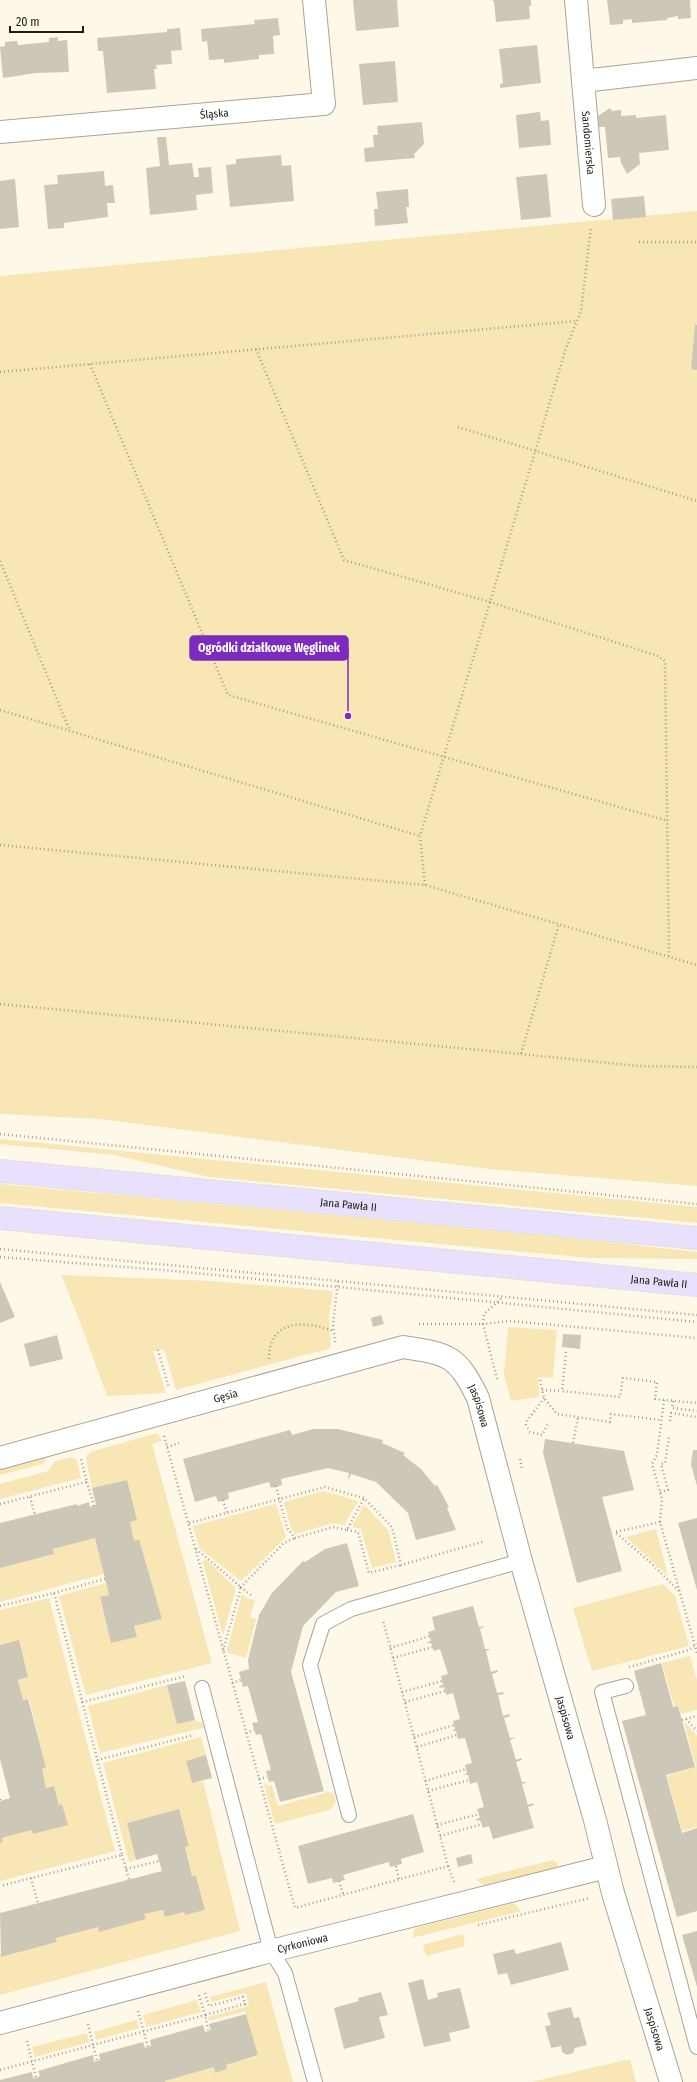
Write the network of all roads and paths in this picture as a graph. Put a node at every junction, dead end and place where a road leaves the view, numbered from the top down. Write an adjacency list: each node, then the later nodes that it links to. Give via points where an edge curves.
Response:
1 (314, 0): 5 (street, Śląska, via 324,104)
2 (576, 0): 4 (street, Sandomierska)
3 (697, 68): 4 (street)
4 (583, 80): 6 (street, Sandomierska)
5 (0, 132)
6 (594, 205): 9 (path, via 581,311)
7 (639, 242): 8 (path)
8 (697, 242)
9 (577, 321): 10 (path); 14 (path, via 566,348)
10 (256, 350): 11 (path); 17 (path, via 344,560)
11 (90, 364): 12 (path); 20 (path, via 228,695)
12 (0, 372)
13 (458, 427): 14 (path)
14 (535, 452): 15 (path); 17 (path)
15 (697, 501)
16 (0, 560): 19 (path)
17 (490, 602): 20 (path); 21 (path, via 658,656 665,661)
18 (0, 710): 19 (path)
19 (70, 731): 22 (path)
20 (444, 756): 21 (path); 22 (path)
21 (668, 822): 26 (path)
22 (420, 836): 24 (path)
23 (0, 845): 24 (path)
24 (425, 885): 25 (path)
25 (559, 924): 26 (path); 29 (path)
26 (669, 956): 27 (path)
27 (697, 964)
28 (0, 1004): 29 (path)
29 (521, 1054): 30 (path, via 638,1066)
30 (697, 1067)
31 (0, 1134): 33 (path)
32 (0, 1171): 35 (main road, Jana Pawła II)
33 (697, 1204)
34 (0, 1218): 39 (main road, Jana Pawła II)
35 (697, 1238)
36 (0, 1249): 38 (path)
37 (0, 1257): 40 (path)
38 (338, 1281): 40 (path); 41 (path)
39 (697, 1285)
40 (337, 1288): 42 (path); 47 (path)
41 (502, 1297): 42 (path); 43 (path)
42 (495, 1304): 44 (path); 46 (path, via 484,1314)
43 (697, 1315)
44 (697, 1322)
45 (414, 1324): 46 (path)
46 (483, 1324): 48 (path, via 510,1321); 55 (path)
47 (333, 1331): 49 (path); 53 (path, via 304,1323 282,1330 272,1341)
48 (697, 1338)
49 (335, 1344)
50 (158, 1350): 58 (path)
51 (566, 1352): 57 (path)
52 (452, 1360): 75 (street, Gęsia, via 432,1352 403,1347); 95 (street, Jaspisowa, via 466,1374 478,1398)
53 (269, 1363)
54 (540, 1380): 56 (path)
55 (498, 1384)
56 (542, 1390): 57 (path); 59 (path)
57 (562, 1391): 60 (path, via 620,1397 622,1378 657,1382 655,1399)
58 (171, 1395)
59 (544, 1398): 65 (path, via 557,1414); 68 (path, via 526,1425 530,1432 542,1435)
60 (664, 1400): 61 (path); 66 (path)
61 (673, 1401): 62 (path); 63 (path, via 672,1408)
62 (697, 1403)
63 (697, 1411)
64 (697, 1416): 67 (path, via 671,1413)
65 (578, 1417): 66 (path, via 610,1422 611,1414); 72 (path)
66 (661, 1420): 80 (path, via 657,1456 652,1464)
67 (670, 1421)
68 (548, 1424)
69 (163, 1434): 73 (path)
70 (669, 1436): 80 (path, via 665,1463 661,1464 668,1490)
71 (179, 1443): 73 (path)
72 (573, 1443)
73 (167, 1447): 90 (path)
74 (519, 1453): 77 (path, via 523,1467)
75 (0, 1458)
76 (81, 1460): 78 (path)
77 (521, 1473)
78 (87, 1482): 81 (path); 86 (path)
79 (276, 1486): 84 (path)
80 (660, 1492): 89 (path)
81 (30, 1497): 85 (path); 87 (path)
82 (364, 1498): 84 (path, via 325,1487); 91 (path); 96 (path, via 392,1527)
83 (223, 1500): 88 (path)
84 (279, 1500): 88 (path); 92 (path, via 287,1528)
85 (0, 1504)
86 (94, 1506)
87 (35, 1514)
88 (227, 1514): 90 (path)
89 (660, 1522): 99 (path); 99 (path, via 615,1532)
90 (189, 1523): 94 (path)
91 (347, 1530): 92 (path, via 333,1526); 96 (path, via 358,1532 369,1573)
92 (295, 1538): 98 (path, via 284,1543)
93 (485, 1541): 96 (path)
94 (195, 1548): 98 (path); 108 (path)
95 (521, 1561): 140 (lane, via 351,1609 323,1624 310,1665); 148 (street, Jaspisowa)
96 (401, 1565)
97 (105, 1579): 100 (path)
98 (241, 1587): 101 (path); 108 (path)
99 (680, 1592): 105 (path)
100 (54, 1593): 102 (path); 119 (path)
101 (252, 1595)
102 (0, 1606)
103 (381, 1616): 107 (path)
104 (430, 1636): 107 (path)
105 (696, 1645): 109 (path); 111 (path, via 689,1650)
106 (433, 1647): 110 (path)
107 (390, 1648): 110 (path)
108 (223, 1651): 114 (path)
109 (697, 1654)
110 (393, 1658): 118 (path)
111 (628, 1667)
112 (241, 1680): 114 (path)
113 (442, 1681): 118 (path)
114 (232, 1683): 128 (path)
115 (626, 1686): 180 (lane, via 602,1692)
116 (202, 1688): 119 (path, via 186,1675); 125 (lane)
117 (445, 1691): 120 (path)
118 (402, 1692): 120 (path)
119 (82, 1702): 132 (path)
120 (405, 1702): 130 (path)
121 (697, 1716): 122 (path)
122 (686, 1719): 123 (path); 127 (path)
123 (682, 1720)
124 (454, 1725): 130 (path)
125 (213, 1730): 132 (path); 160 (lane)
126 (254, 1730): 128 (path)
127 (697, 1731)
128 (246, 1732): 135 (path)
129 (457, 1735): 131 (path)
130 (414, 1737): 131 (path)
131 (417, 1747): 137 (path)
132 (97, 1760): 144 (path)
133 (466, 1769): 137 (path)
134 (267, 1777): 135 (path)
135 (259, 1779): 157 (path, via 295,1908)
136 (469, 1780): 138 (path)
137 (426, 1781): 138 (path)
138 (428, 1791): 142 (path)
139 (479, 1814): 142 (path)
140 (349, 1815)
141 (482, 1824): 143 (path)
142 (438, 1826): 143 (path)
143 (440, 1836): 147 (path)
144 (122, 1855): 149 (path); 151 (path)
145 (159, 1861): 149 (path)
146 (396, 1866): 153 (path)
147 (448, 1866): 150 (path); 153 (path)
148 (606, 1867): 156 (street, Jaspisowa); 160 (street, Cyrkoniowa)
149 (126, 1869): 152 (path)
150 (452, 1876)
151 (31, 1878): 155 (path); 158 (path)
152 (129, 1879)
153 (399, 1879): 157 (path)
154 (339, 1881): 157 (path)
155 (0, 1886)
156 (612, 1893): 159 (path); 186 (street, Jaspisowa)
157 (343, 1894)
158 (38, 1903)
159 (477, 1926)
160 (271, 1951): 170 (street, Cyrkoniowa); 185 (lane, via 285,1973)
161 (212, 1991): 162 (path)
162 (205, 1993): 163 (path); 168 (path, via 209,2006 243,1997 246,2004)
163 (199, 1995): 164 (path); 168 (path)
164 (191, 1997)
165 (146, 2009): 166 (path)
166 (138, 2011): 167 (path); 174 (path)
167 (131, 2013)
168 (205, 2015): 173 (path); 174 (path)
169 (95, 2022): 171 (path)
170 (0, 2023)
171 (88, 2024): 172 (path); 178 (path)
172 (80, 2026)
173 (208, 2030)
174 (144, 2031): 178 (path); 179 (path)
175 (34, 2038): 176 (path)
176 (27, 2040): 177 (path); 181 (path)
177 (20, 2042)
178 (93, 2044): 181 (path); 182 (path)
179 (148, 2047)
180 (697, 2048)
181 (32, 2061): 183 (path); 184 (path)
182 (97, 2061)
183 (0, 2070)
184 (36, 2078)
185 (315, 2082)
186 (671, 2082)

